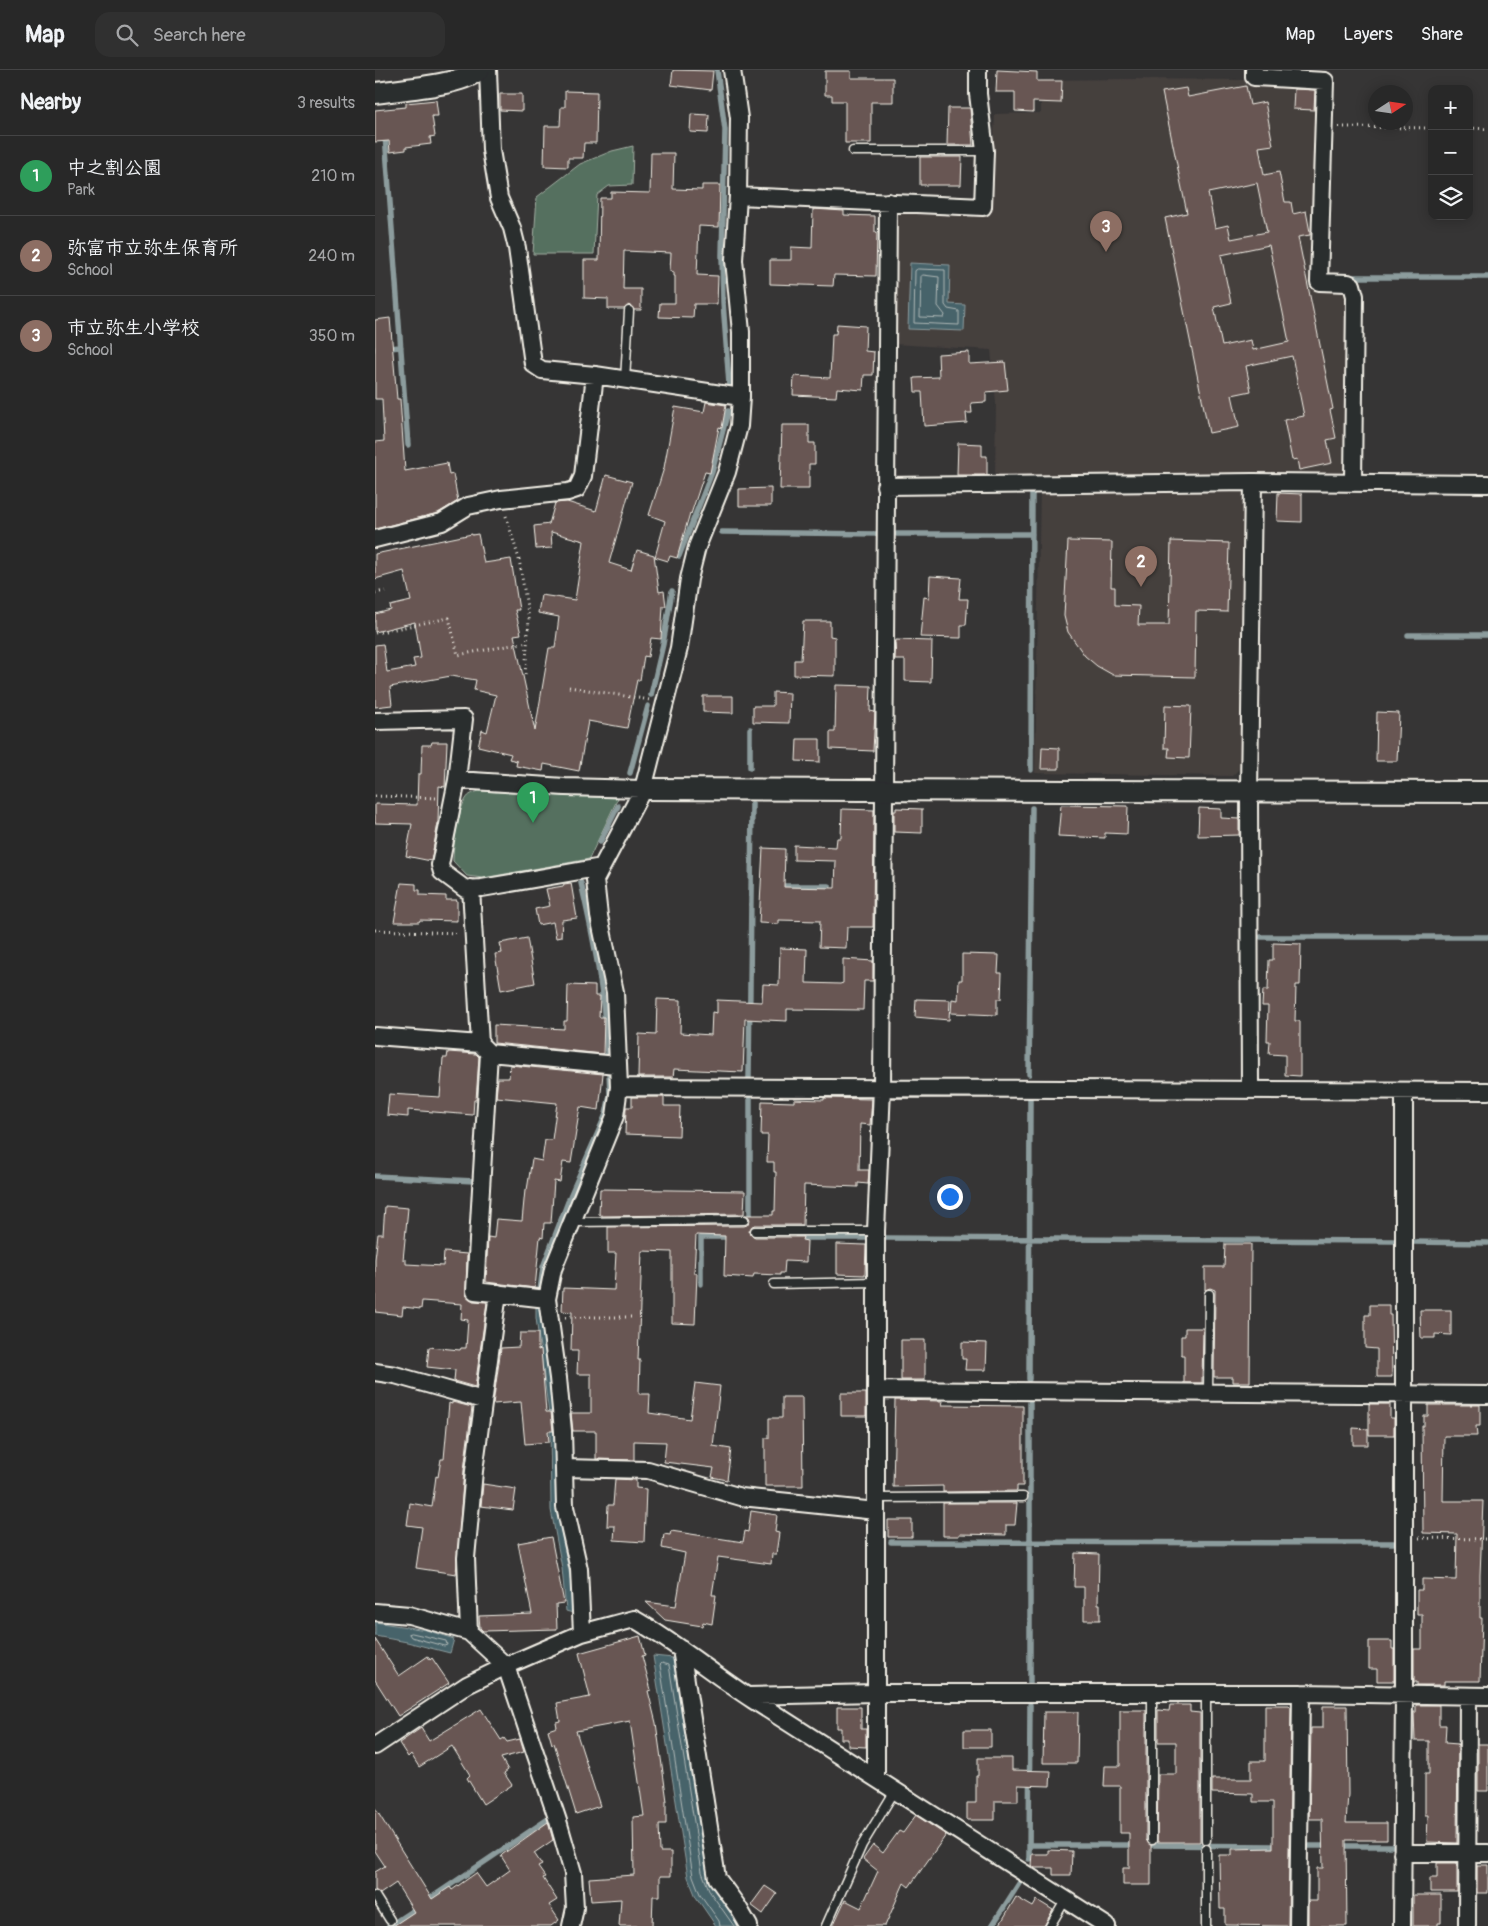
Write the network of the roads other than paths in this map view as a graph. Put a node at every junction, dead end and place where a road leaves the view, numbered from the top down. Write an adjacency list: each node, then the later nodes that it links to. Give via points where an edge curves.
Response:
1 (479, 70): 6 (street, via 453,81)
2 (488, 70): 12 (street, via 491,150 499,198 517,248 533,364 541,370)
3 (732, 70): 9 (street, via 739,118)
4 (978, 70): 7 (street)
5 (1254, 70): 16 (street, via 1254,77 1325,81 1319,282 1347,283 1352,285 1355,296)
6 (375, 93)
7 (985, 151): 8 (lane); 10 (street, via 983,207)
8 (853, 152)
9 (738, 196): 10 (street); 14 (street, via 735,260 741,332)
10 (888, 202): 18 (street)
11 (629, 311): 13 (lane)
12 (595, 375): 13 (street); 19 (street, via 583,476 577,489 468,506 443,522)
13 (625, 380): 14 (street)
14 (741, 397): 22 (street, via 734,450 697,547 687,587 679,648)
15 (1253, 482): 16 (street); 18 (street); 25 (street)
16 (1353, 482): 17 (street)
17 (1488, 484)
18 (885, 486): 23 (street)
19 (375, 539)
20 (375, 721): 21 (street, via 465,719)
21 (457, 780): 22 (street); 27 (street, via 440,864 442,872 465,889)
22 (643, 789): 23 (street); 26 (street)
23 (884, 789): 25 (street); 32 (street)
24 (1488, 792): 25 (street)
25 (1249, 793): 33 (street)
26 (601, 867): 27 (street); 30 (street, via 595,880 615,992)
27 (471, 888): 29 (street)
28 (375, 1036): 29 (street)
29 (485, 1048): 30 (street); 42 (street, via 475,1292)
30 (617, 1065): 31 (street)
31 (619, 1087): 32 (street); 37 (street, via 615,1116)
32 (881, 1088): 33 (street); 38 (street)
33 (1250, 1090): 34 (street)
34 (1404, 1091): 35 (street); 48 (street)
35 (1488, 1092)
36 (744, 1220): 37 (lane)
37 (572, 1222): 44 (street, via 553,1269)
38 (876, 1230): 39 (lane); 40 (street)
39 (755, 1231)
40 (876, 1282): 41 (lane); 46 (street)
41 (774, 1284)
42 (498, 1294): 44 (street); 50 (street)
43 (1209, 1294): 47 (lane)
44 (547, 1299): 51 (street, via 558,1378)
45 (375, 1372): 50 (street)
46 (877, 1390): 47 (street); 53 (street)
47 (1208, 1394): 48 (street)
48 (1404, 1394): 49 (street); 64 (street)
49 (1488, 1395)
50 (483, 1400): 55 (street, via 466,1558)
51 (564, 1468): 53 (street, via 648,1470 741,1497); 56 (street, via 565,1507 579,1569)
52 (1023, 1498): 53 (lane)
53 (876, 1505): 59 (street)
54 (375, 1612): 55 (street, via 409,1615)
55 (469, 1632): 58 (street)
56 (582, 1633): 57 (street, via 634,1619); 58 (street)
57 (681, 1650): 63 (street); 80 (street, via 717,1878)
58 (506, 1666): 67 (street, via 467,1685); 79 (street, via 573,1873 575,1908)
59 (875, 1693): 62 (street); 63 (street); 68 (street)
60 (1206, 1693): 61 (street); 62 (street); 71 (lane)
61 (1301, 1693): 64 (street); 85 (street)
62 (1152, 1694): 70 (lane)
63 (747, 1696): 68 (street)
64 (1404, 1696): 65 (street); 73 (street)
65 (1467, 1696): 66 (street); 74 (street)
66 (1488, 1696)
67 (375, 1746)
68 (876, 1778): 69 (street)
69 (895, 1789): 77 (street); 81 (lane, via 862,1845)
70 (1152, 1840)
71 (1206, 1840)
72 (1206, 1849): 84 (lane)
73 (1402, 1853): 74 (street); 86 (street)
74 (1467, 1853): 75 (street); 87 (street)
75 (1488, 1853)
76 (375, 1896): 78 (lane)
77 (1066, 1899): 82 (lane); 83 (street)
78 (390, 1920)
79 (571, 1926)
80 (749, 1926)
81 (826, 1926)
82 (1050, 1926)
83 (1107, 1926)
84 (1206, 1926)
85 (1298, 1926)
86 (1401, 1926)
87 (1467, 1926)

